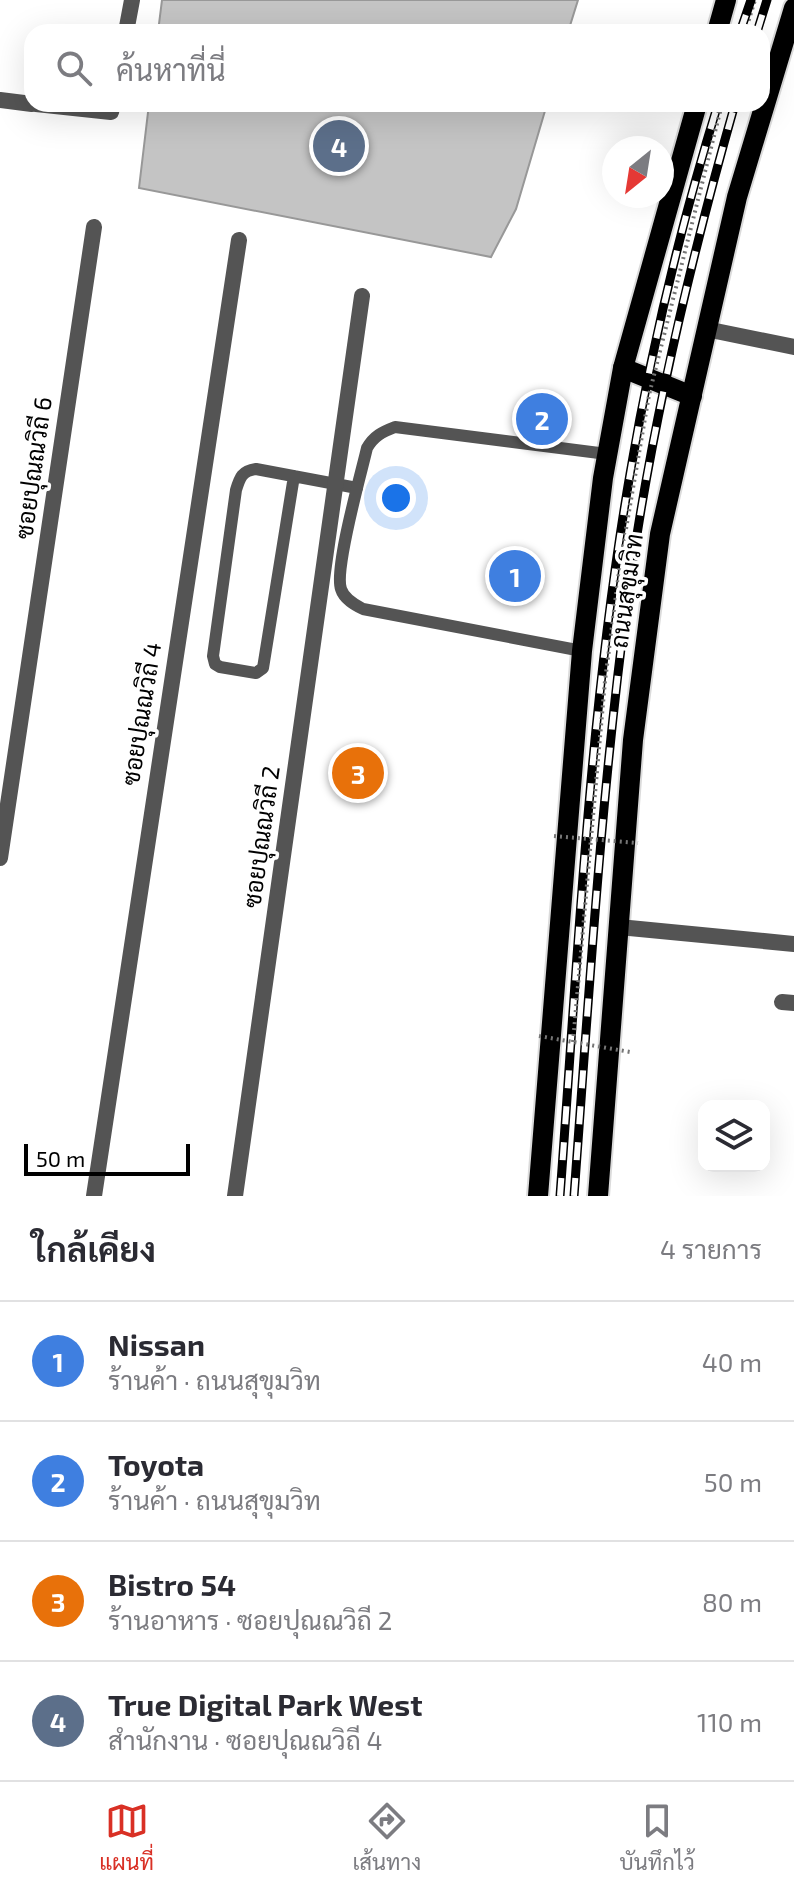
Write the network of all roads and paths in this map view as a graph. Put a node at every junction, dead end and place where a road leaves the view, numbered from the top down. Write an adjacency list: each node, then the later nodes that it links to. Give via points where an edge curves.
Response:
1 (132, 0): 5 (street)
2 (726, 0): 6 (main road)
3 (755, 0): 7 (path)
4 (794, 8): 8 (main road, ถนนสุขุมวิท)
5 (128, 24)
6 (719, 24)
7 (748, 24)
8 (770, 88)
9 (0, 100): 10 (street)
10 (24, 103)
11 (695, 112): 19 (main road, ถนนสุขุมวิท)
12 (720, 112): 27 (path, bridge, via 649,395 620,564)
13 (763, 112): 17 (main road, ถนนสุขุมวิท)
14 (94, 227): 29 (street, ซอยปุณณวิถี 6)
15 (239, 240): 35 (street, ซอยปุณณวิถี 4)
16 (362, 296): 23 (street, ซอยปุณณวิถี 2)
17 (706, 329): 18 (street); 20 (main road, ถนนสุขุมวิท)
18 (794, 347)
19 (623, 368): 20 (main road); 21 (main road, ถนนสุขุมวิท)
20 (692, 396): 30 (main road, ถนนสุขุมวิท, via 660,534 633,740)
21 (607, 454): 24 (lane, via 395,427 373,437); 25 (main road, ถนนสุขุมวิท)
22 (294, 476): 22 (lane, via 263,668 256,673 220,667 213,656 241,475 256,469); 23 (lane)
23 (336, 484): 24 (lane); 36 (street, ซอยปุณณวิถี 2)
24 (357, 488): 25 (lane, via 340,568 341,590 351,602 363,609)
25 (582, 651): 37 (main road, ถนนสุขุมวิท)
26 (554, 836): 27 (path, bridge)
27 (591, 838): 28 (path, bridge); 33 (path, bridge)
28 (638, 843)
29 (0, 858)
30 (619, 927): 31 (street); 38 (main road, ถนนสุขุมวิท)
31 (794, 944)
32 (539, 1036): 33 (path, bridge)
33 (573, 1042): 34 (path, bridge)
34 (630, 1052)
35 (94, 1196)
36 (235, 1196)
37 (538, 1196)
38 (598, 1196)

